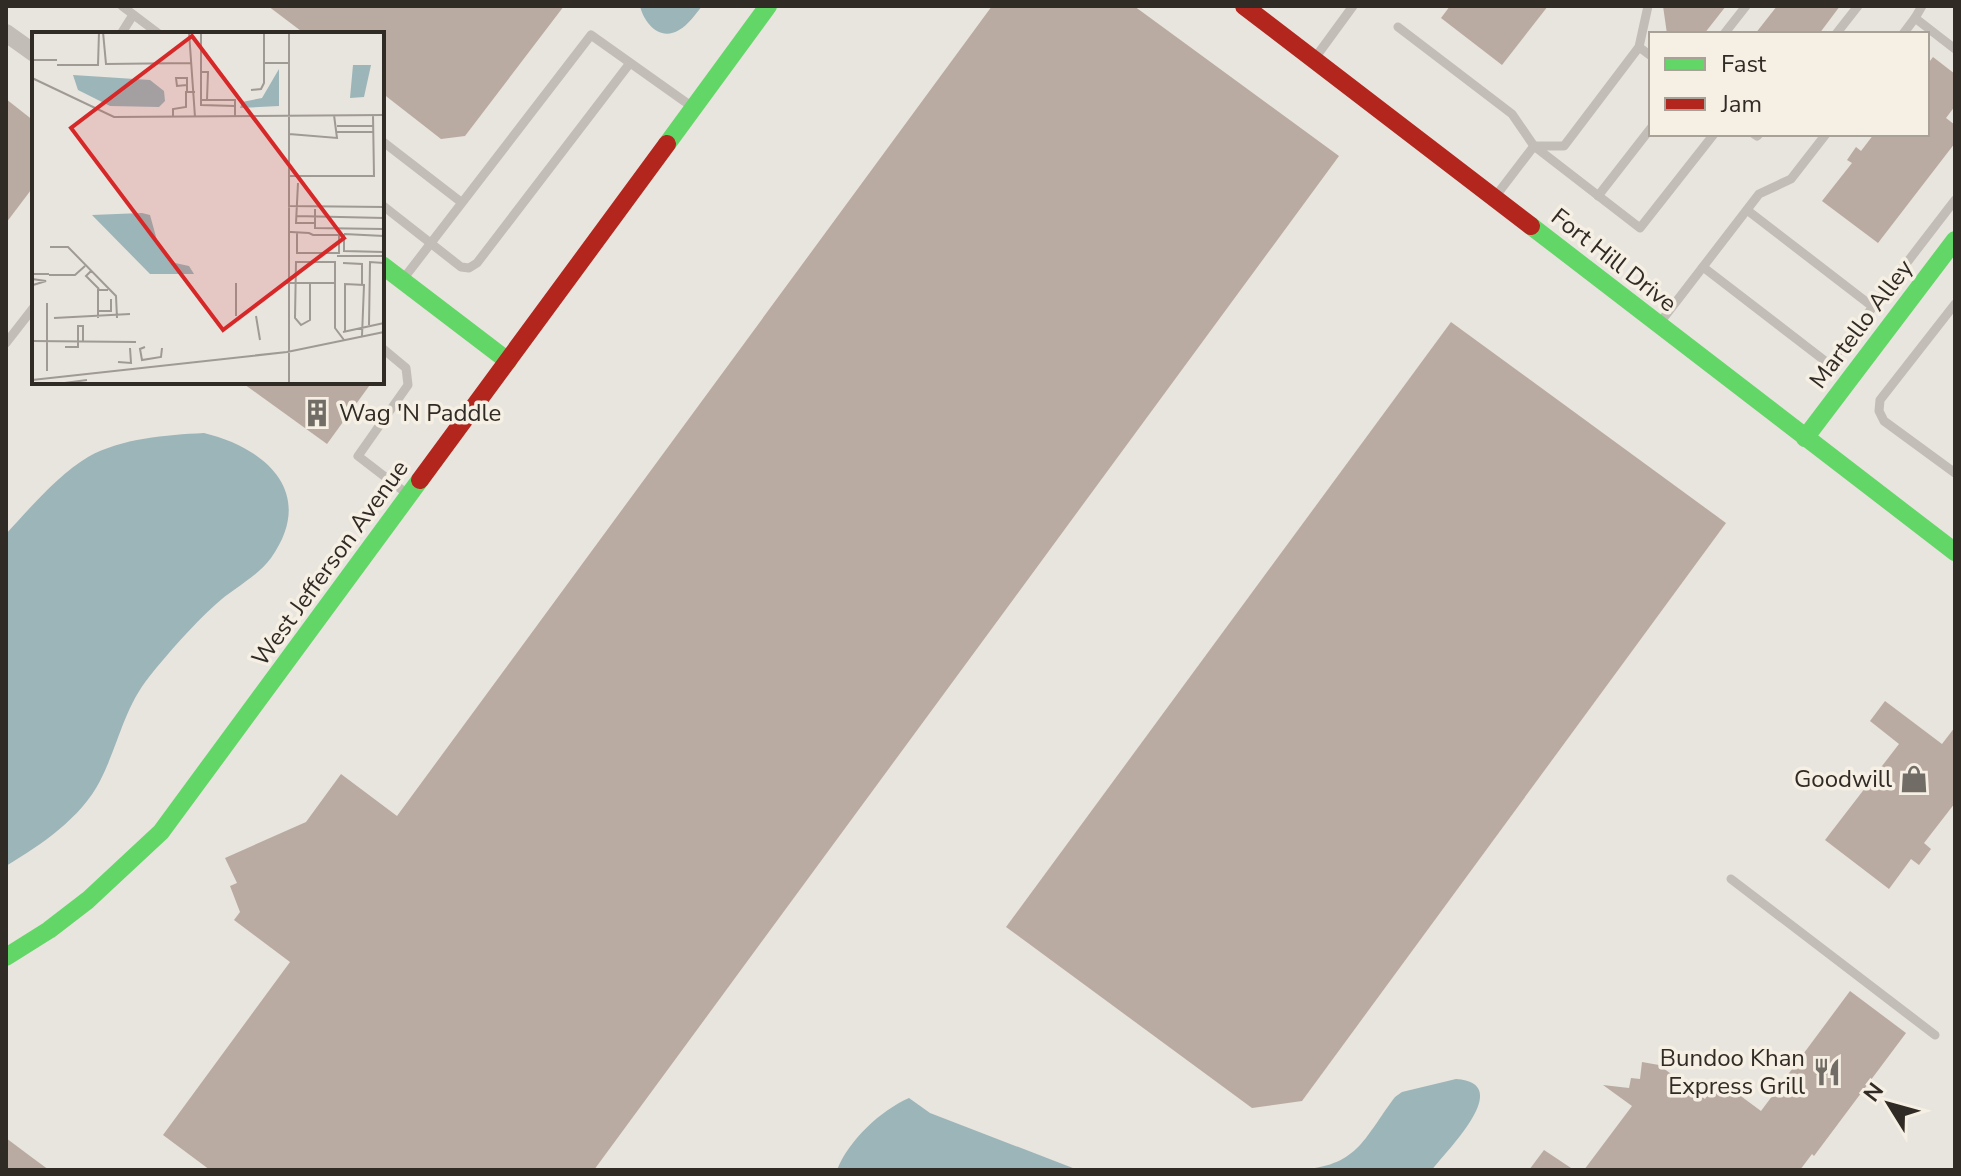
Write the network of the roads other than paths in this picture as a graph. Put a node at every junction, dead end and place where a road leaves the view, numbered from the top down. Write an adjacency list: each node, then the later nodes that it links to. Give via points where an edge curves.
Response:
1 (122, 6): 9 (lane)
2 (768, 6): 24 (street, West Jefferson Avenue)
3 (1244, 6): 22 (street, Fort Hill Drive)
4 (1353, 6): 22 (lane)
5 (1648, 6): 18 (lane)
6 (1746, 6): 14 (lane)
7 (1858, 6): 15 (lane)
8 (1922, 6): 10 (lane)
9 (133, 15): 12 (lane); 13 (lane)
10 (1915, 18): 16 (lane); 19 (lane)
11 (1398, 27): 29 (lane, via 1512,114)
12 (122, 32)
13 (156, 32)
14 (1726, 32)
15 (1838, 32)
16 (1904, 32)
17 (6, 33): 20 (street)
18 (1639, 47): 21 (lane); 29 (lane, via 1564,146)
19 (1955, 49)
20 (32, 52)
21 (1649, 54)
22 (1313, 59): 31 (street, Fort Hill Drive)
23 (630, 63): 24 (lane); 33 (lane, via 591,35); 37 (lane, via 477,263 461,267)
24 (694, 108): 47 (street, West Jefferson Avenue)
25 (1649, 131): 30 (lane)
26 (1712, 136): 30 (lane, via 1640,228)
27 (1824, 136): 35 (lane, via 1791,179 1759,194)
28 (384, 143): 33 (lane)
29 (1534, 146): 30 (lane); 31 (lane)
30 (1598, 196)
31 (1494, 198): 44 (street, Fort Hill Drive)
32 (1955, 200): 42 (lane)
33 (461, 202): 37 (lane)
34 (384, 207): 37 (lane)
35 (1747, 210): 39 (lane); 42 (lane)
36 (1955, 240): 48 (street, Martello Alley)
37 (430, 243): 40 (lane)
38 (384, 266): 40 (street)
39 (1703, 267): 42 (lane, via 1829,364); 44 (lane)
40 (402, 280): 47 (street)
41 (1955, 304): 49 (lane, via 1880,400 1879,411 1884,421)
42 (1873, 307)
43 (32, 310): 45 (lane)
44 (1659, 325): 48 (street, Fort Hill Drive)
45 (6, 343)
46 (384, 350): 50 (lane, via 406,368 408,385 358,456)
47 (508, 361): 50 (street, West Jefferson Avenue)
48 (1805, 438): 51 (street, Fort Hill Drive)
49 (1955, 473)
50 (409, 495): 53 (street, West Jefferson Avenue, via 161,832 83,906)
51 (1955, 552)
52 (1731, 879): 54 (lane)
53 (6, 957)
54 (1935, 1035)

